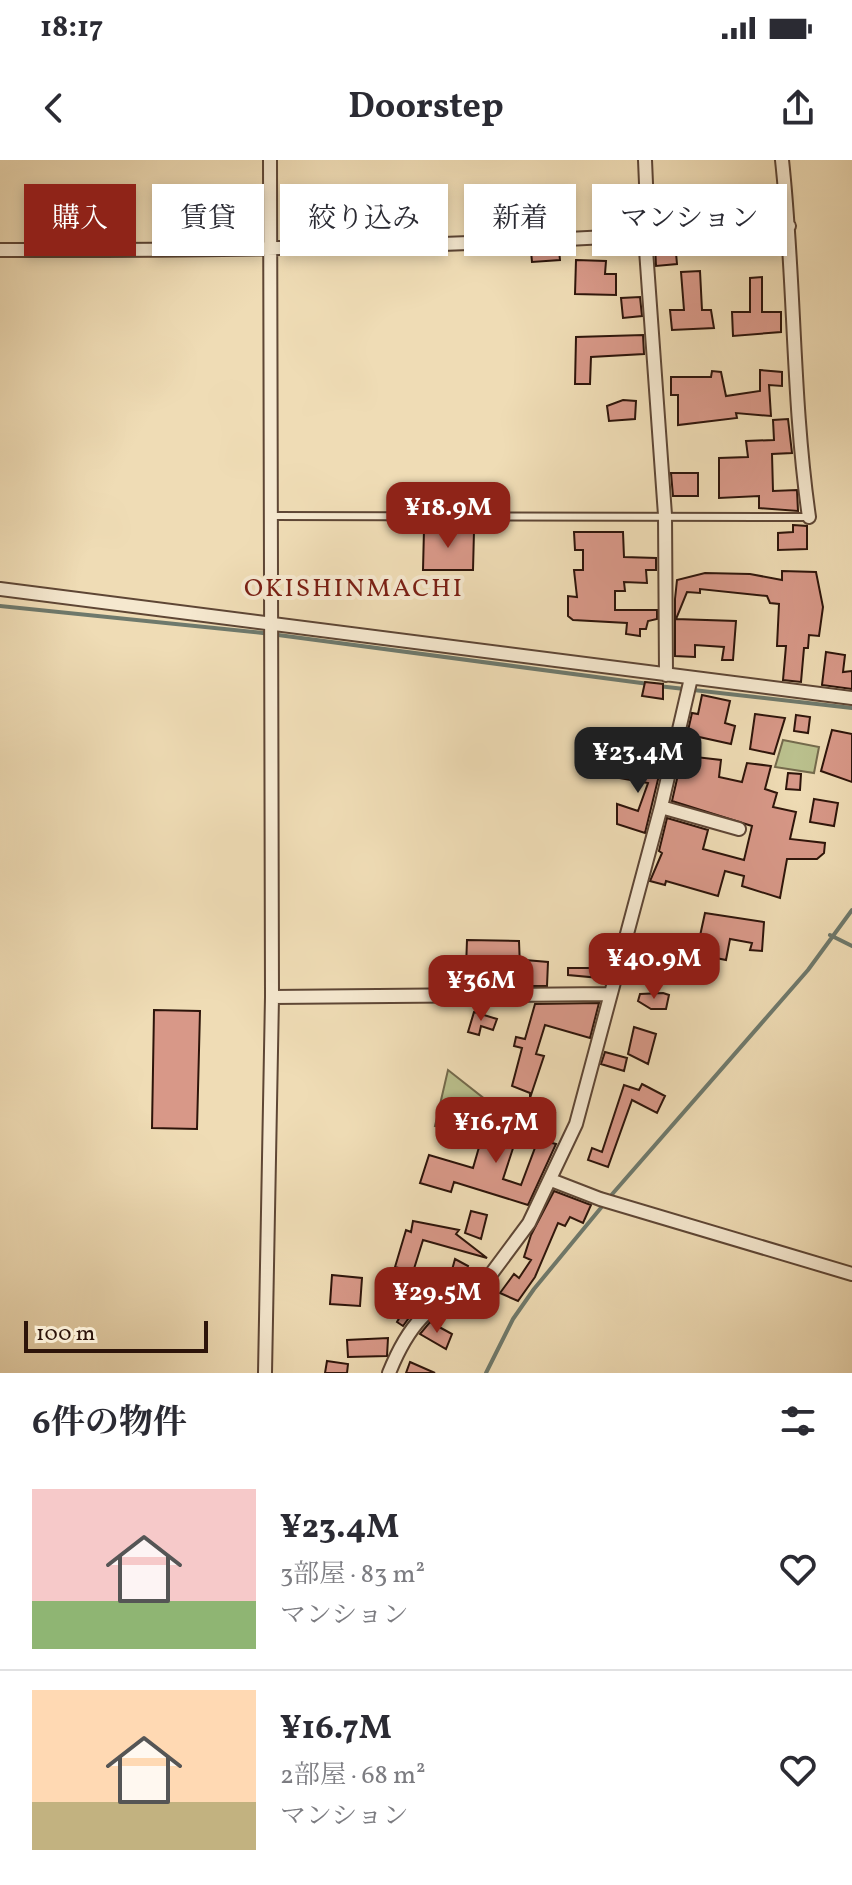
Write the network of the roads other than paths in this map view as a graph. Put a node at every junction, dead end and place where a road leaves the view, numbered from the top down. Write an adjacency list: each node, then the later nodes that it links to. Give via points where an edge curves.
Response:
1 (270, 160): 8 (street)
2 (645, 160): 4 (street)
3 (782, 160): 5 (street)
4 (645, 184)
5 (789, 226): 12 (street, via 799,448)
6 (592, 238): 8 (street)
7 (0, 250): 8 (street)
8 (271, 251): 11 (street)
9 (646, 256): 10 (street)
10 (665, 515): 11 (lane); 12 (lane); 15 (street)
11 (271, 516): 14 (street)
12 (809, 517)
13 (0, 589): 14 (street)
14 (271, 625): 15 (street); 21 (street)
15 (666, 675): 16 (street)
16 (691, 678): 17 (street); 18 (street)
17 (852, 698)
18 (661, 807): 19 (street); 20 (street)
19 (739, 829)
20 (608, 994): 21 (street); 22 (street, via 576,1124)
21 (272, 997): 24 (street)
22 (551, 1180): 23 (street); 25 (street, via 529,1223 477,1293 459,1293 433,1305 408,1334)
23 (852, 1274)
24 (265, 1373)
25 (389, 1373)

